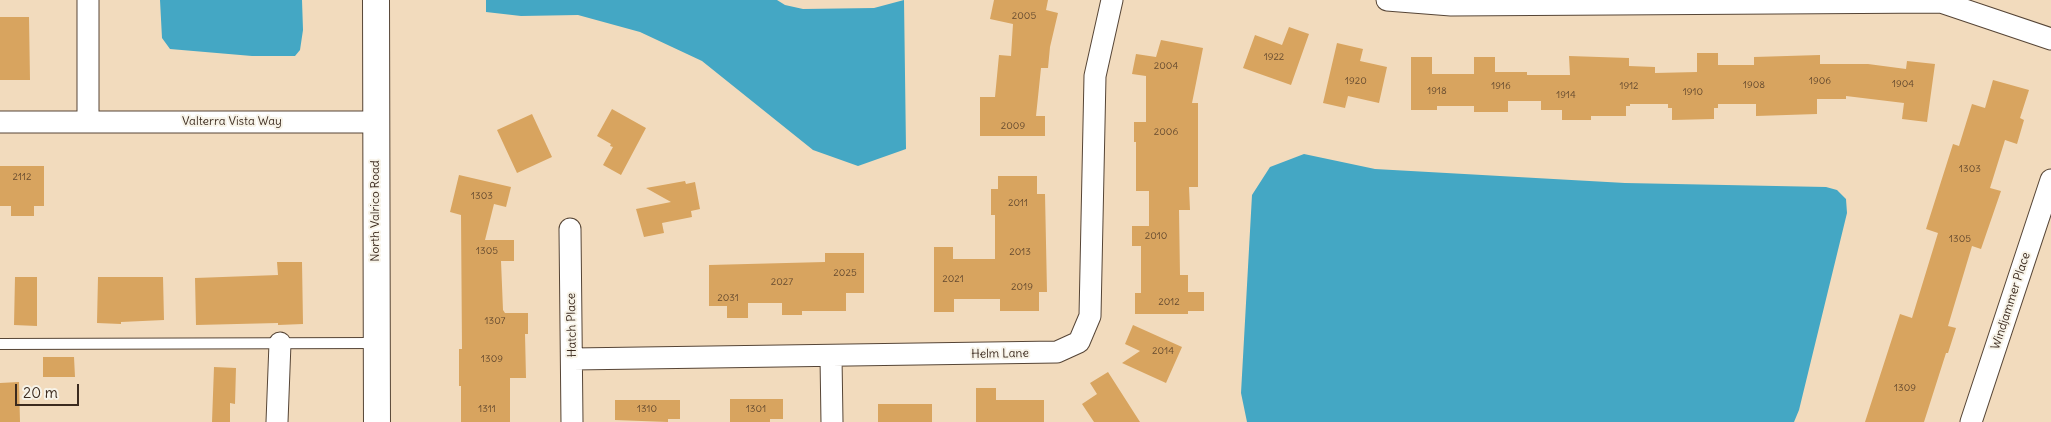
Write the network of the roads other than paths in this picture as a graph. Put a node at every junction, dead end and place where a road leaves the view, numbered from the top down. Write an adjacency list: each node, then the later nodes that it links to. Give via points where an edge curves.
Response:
1 (88, 0): 7 (street)
2 (376, 0): 8 (street, North Valrico Road)
3 (1112, 0): 14 (street, Helm Lane, via 1095,76 1090,316 1079,342 1057,352)
4 (1387, 0): 5 (street, via 1451,5 1941,2)
5 (2051, 39)
6 (0, 122): 7 (street, Valterra Vista Way)
7 (88, 122): 8 (street, Valterra Vista Way)
8 (376, 122): 12 (street, North Valrico Road)
9 (2051, 180): 20 (street, Windjammer Place)
10 (570, 229): 15 (street, Hatch Place)
11 (280, 343): 12 (lane); 13 (lane); 16 (street)
12 (376, 343): 17 (street, North Valrico Road)
13 (0, 344)
14 (831, 357): 15 (street, Helm Lane); 19 (street)
15 (573, 359): 18 (street, Hatch Place)
16 (277, 422)
17 (377, 422)
18 (572, 422)
19 (832, 422)
20 (1971, 422)

